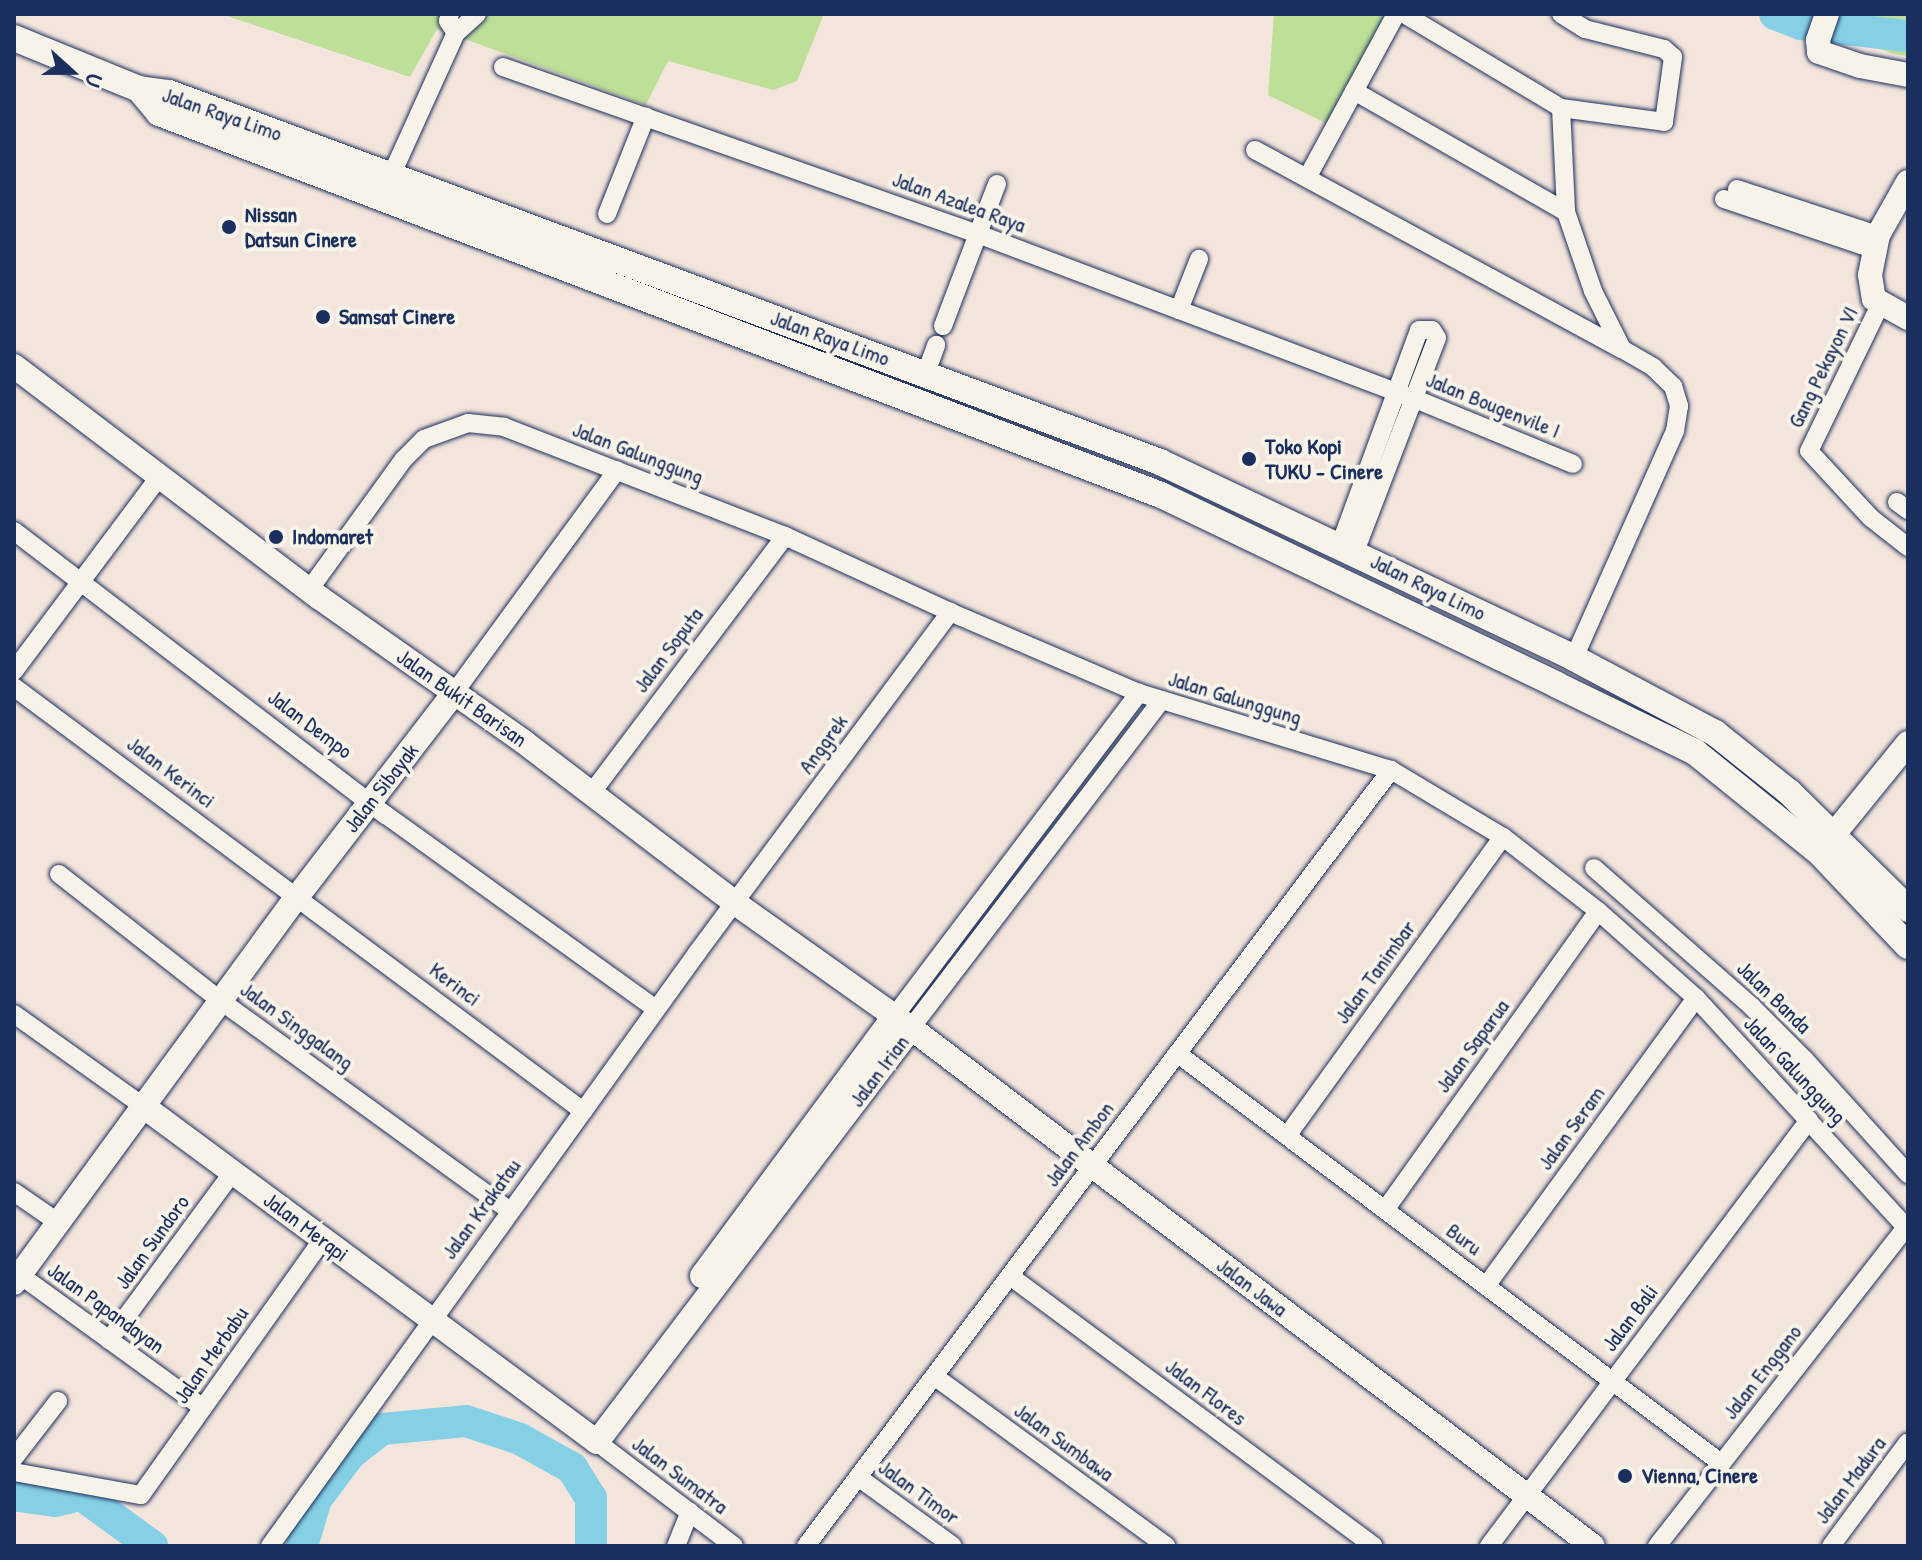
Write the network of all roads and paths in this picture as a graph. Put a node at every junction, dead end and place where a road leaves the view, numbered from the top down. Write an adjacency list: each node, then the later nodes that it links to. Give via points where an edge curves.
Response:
1 (450, 14): 7 (street, via 448,21)
2 (477, 14): 7 (street)
3 (1396, 14): 12 (street)
4 (1404, 14): 13 (street)
5 (1561, 14): 13 (street, via 1585,29 1664,49 1673,57 1664,122)
6 (1827, 14): 10 (street, via 1819,52)
7 (456, 33): 16 (street)
8 (14, 38): 11 (main road)
9 (503, 67): 14 (street, Jalan Azalea Raya)
10 (1908, 75)
11 (139, 89): 16 (main road, Jalan Raya Limo, via 169,93); 21 (main road, Jalan Raya Limo, via 159,113)
12 (1354, 91): 17 (street); 22 (street)
13 (1561, 108): 22 (street)
14 (646, 116): 23 (street); 24 (street, Jalan Azalea Raya)
15 (1255, 150): 17 (street)
16 (391, 176): 21 (main road, Jalan Raya Limo)
17 (1307, 178): 32 (street)
18 (1908, 182): 25 (street)
19 (997, 184): 24 (street)
20 (1731, 194): 25 (street)
21 (436, 205): 33 (main road, Jalan Raya Limo); 36 (main road, Jalan Raya Limo)
22 (1566, 212): 32 (street, via 1593,291)
23 (607, 214)
24 (978, 234): 28 (street, Jalan Azalea Raya); 30 (street)
25 (1876, 242): 27 (street, via 1871,292)
26 (1199, 259): 28 (street)
27 (1880, 305): 29 (street); 44 (street, Gang Pekayon VI, via 1809,451 1871,518)
28 (1179, 310): 37 (street, Jalan Azalea Raya)
29 (1908, 318)
30 (943, 326)
31 (936, 345): 35 (street)
32 (1622, 349): 49 (street, via 1670,381 1678,400 1677,422)
33 (885, 359): 35 (main road, Jalan Raya Limo); 36 (main road)
34 (14, 366): 41 (street, Jalan Bukit Barisan)
35 (926, 373): 45 (main road, Jalan Raya Limo, via 1160,462)
36 (874, 385): 60 (main road, Jalan Raya Limo, via 1161,495 1695,752)
37 (1395, 392): 38 (street, Jalan Bougenvile I); 38 (street, via 1420,328 1432,330 1437,338); 45 (street)
38 (1413, 398): 39 (street, Jalan Bougenvile I); 45 (street)
39 (1573, 464)
40 (617, 470): 43 (street, Jalan Galunggung); 47 (street, Jalan Galunggung, via 504,427 454,425 424,439 404,459); 52 (street, Jalan Sibayak)
41 (160, 476): 46 (street); 47 (street, Jalan Bukit Barisan)
42 (14, 531): 46 (street, Jalan Dempo)
43 (785, 536): 48 (street, Jalan Galunggung); 57 (street, Jalan Soputa)
44 (1908, 547)
45 (1348, 549): 49 (main road, Jalan Raya Limo)
46 (82, 581): 50 (street); 58 (street, Jalan Dempo)
47 (309, 590): 52 (street, Jalan Bukit Barisan)
48 (950, 612): 53 (street, Jalan Galunggung); 64 (street, Anggrek)
49 (1574, 658): 60 (main road, Jalan Raya Limo, via 1715,733 1789,792)
50 (14, 671)
51 (14, 687): 63 (street, Jalan Kerinci)
52 (454, 693): 57 (street, Jalan Bukit Barisan); 58 (street, Jalan Sibayak)
53 (1139, 693): 54 (street, Jalan Galunggung); 72 (street, Jalan Irian)
54 (1162, 700): 56 (street, Jalan Galunggung); 72 (street, Jalan Irian)
55 (1908, 743): 60 (street)
56 (1391, 770): 59 (street, Jalan Galunggung); 73 (street, Jalan Ambon)
57 (590, 795): 64 (street, Jalan Bukit Barisan)
58 (370, 801): 63 (street, Jalan Sibayak); 70 (street, Jalan Dempo)
59 (1503, 837): 66 (street, Jalan Galunggung); 77 (street, Jalan Tanimbar)
60 (1827, 843): 65 (main road, Jalan Raya Limo); 67 (main road, Jalan Raya Limo)
61 (1594, 868): 80 (street, Jalan Banda, via 1752,1007)
62 (59, 874): 69 (street, Jalan Singgalang)
63 (297, 897): 69 (street, Jalan Sibayak); 75 (street, Kerinci)
64 (735, 903): 70 (street, Jalan Krakatau); 72 (street, Jalan Bukit Barisan)
65 (1908, 909)
66 (1598, 911): 68 (street, Jalan Galunggung); 82 (street, Jalan Saparua)
67 (1908, 946)
68 (1696, 998): 76 (street, Jalan Galunggung); 89 (street, Jalan Seram)
69 (221, 1001): 74 (street, Jalan Sibayak); 83 (street, Jalan Singgalang)
70 (656, 1009): 75 (street, Jalan Krakatau)
71 (14, 1014): 74 (street, Jalan Merapi)
72 (902, 1023): 78 (street, Jalan Jawa); 96 (street, Jalan Irian)
73 (1178, 1054): 77 (street, Buru); 78 (street, Jalan Ambon)
74 (143, 1106): 79 (street, Jalan Merapi); 84 (street, Jalan Sibayak)
75 (583, 1111): 83 (street, Jalan Krakatau)
76 (1809, 1120): 85 (street, Jalan Galunggung); 93 (street, Jalan Bali)
77 (1287, 1136): 82 (street, Buru)
78 (1093, 1166): 87 (street, Jalan Ambon); 102 (street, Jalan Jawa)
79 (233, 1172): 86 (street, Jalan Merapi); 91 (street, Jalan Sundoro)
80 (1908, 1174)
81 (14, 1192): 84 (street)
82 (1385, 1210): 89 (street, Buru)
83 (510, 1211): 90 (street, Jalan Krakatau)
84 (59, 1223): 88 (street, Jalan Sibayak)
85 (1907, 1228): 99 (street, Jalan Enggano)
86 (323, 1239): 90 (street, Jalan Merapi); 95 (street, Jalan Merbabu)
87 (1010, 1276): 92 (street, Jalan Ambon); 110 (street, Jalan Flores)
88 (17, 1279): 91 (street, Jalan Papandayan)
89 (1486, 1286): 93 (street, Buru)
90 (431, 1319): 96 (street, Jalan Merapi); 104 (street, Jalan Krakatau)
91 (109, 1340): 95 (street, Jalan Papandayan)
92 (934, 1376): 101 (street, Jalan Ambon); 109 (street, Jalan Sumbawa)
93 (1613, 1381): 99 (street, Buru); 102 (street, Jalan Bali)
94 (58, 1401): 98 (street)
95 (203, 1408): 100 (street, Jalan Merbabu, via 137,1496)
96 (591, 1438): 103 (street, Jalan Sumatra)
97 (1908, 1442): 114 (street, Jalan Madura)
98 (14, 1458)
99 (1721, 1463): 113 (street, Jalan Enggano)
100 (14, 1472)
101 (858, 1477): 107 (street, Jalan Ambon); 108 (street, Jalan Timor)
102 (1527, 1496): 111 (street, Jalan Bali); 112 (street, Jalan Jawa)
103 (690, 1512): 105 (street); 106 (street, Jalan Sumatra)
104 (270, 1546)
105 (676, 1546)
106 (734, 1546)
107 (806, 1546)
108 (953, 1546)
109 (1166, 1546)
110 (1374, 1546)
111 (1489, 1546)
112 (1593, 1546)
113 (1657, 1546)
114 (1831, 1546)

